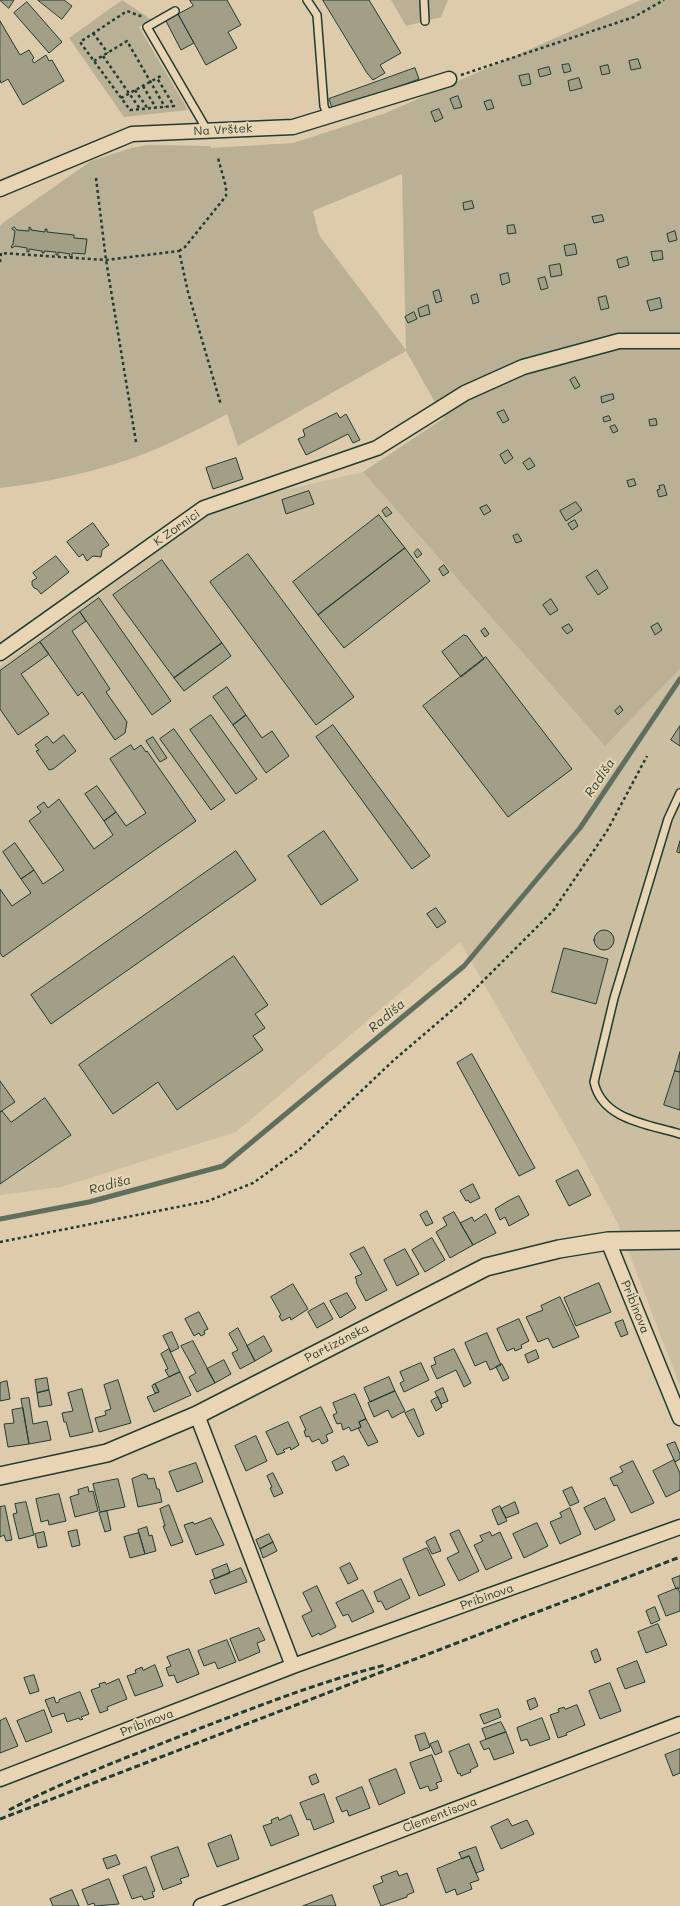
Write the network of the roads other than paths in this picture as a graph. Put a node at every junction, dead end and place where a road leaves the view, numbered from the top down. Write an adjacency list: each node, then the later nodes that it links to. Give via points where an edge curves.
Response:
1 (307, 0): 6 (lane, via 317,15 324,106)
2 (424, 0): 4 (lane)
3 (175, 11): 7 (lane, via 147,27)
4 (424, 21)
5 (449, 78): 6 (street, Na Vrštek)
6 (328, 116): 7 (street, Na Vrštek, via 293,127)
7 (207, 130): 8 (street, Na Vrštek, via 132,134)
8 (0, 189)
9 (680, 341): 10 (street, K Zornici, via 619,341 523,366 465,393 377,448 204,508)
10 (0, 653)
11 (680, 793): 12 (lane, via 668,819 614,998 594,1082 597,1094 613,1112)
12 (680, 1134)
13 (680, 1240): 14 (street, Partizánska)
14 (608, 1241): 15 (street, Partizánska, via 559,1249 486,1267); 16 (street, Pribinova)
15 (197, 1415): 17 (street, Partizánska, via 106,1453); 19 (street)
16 (680, 1418)
17 (0, 1476)
18 (680, 1527): 19 (street, Pribinova)
19 (293, 1666): 21 (street, Pribinova)
20 (680, 1724): 22 (street, Clementisova)
21 (0, 1779)
22 (201, 1906)

